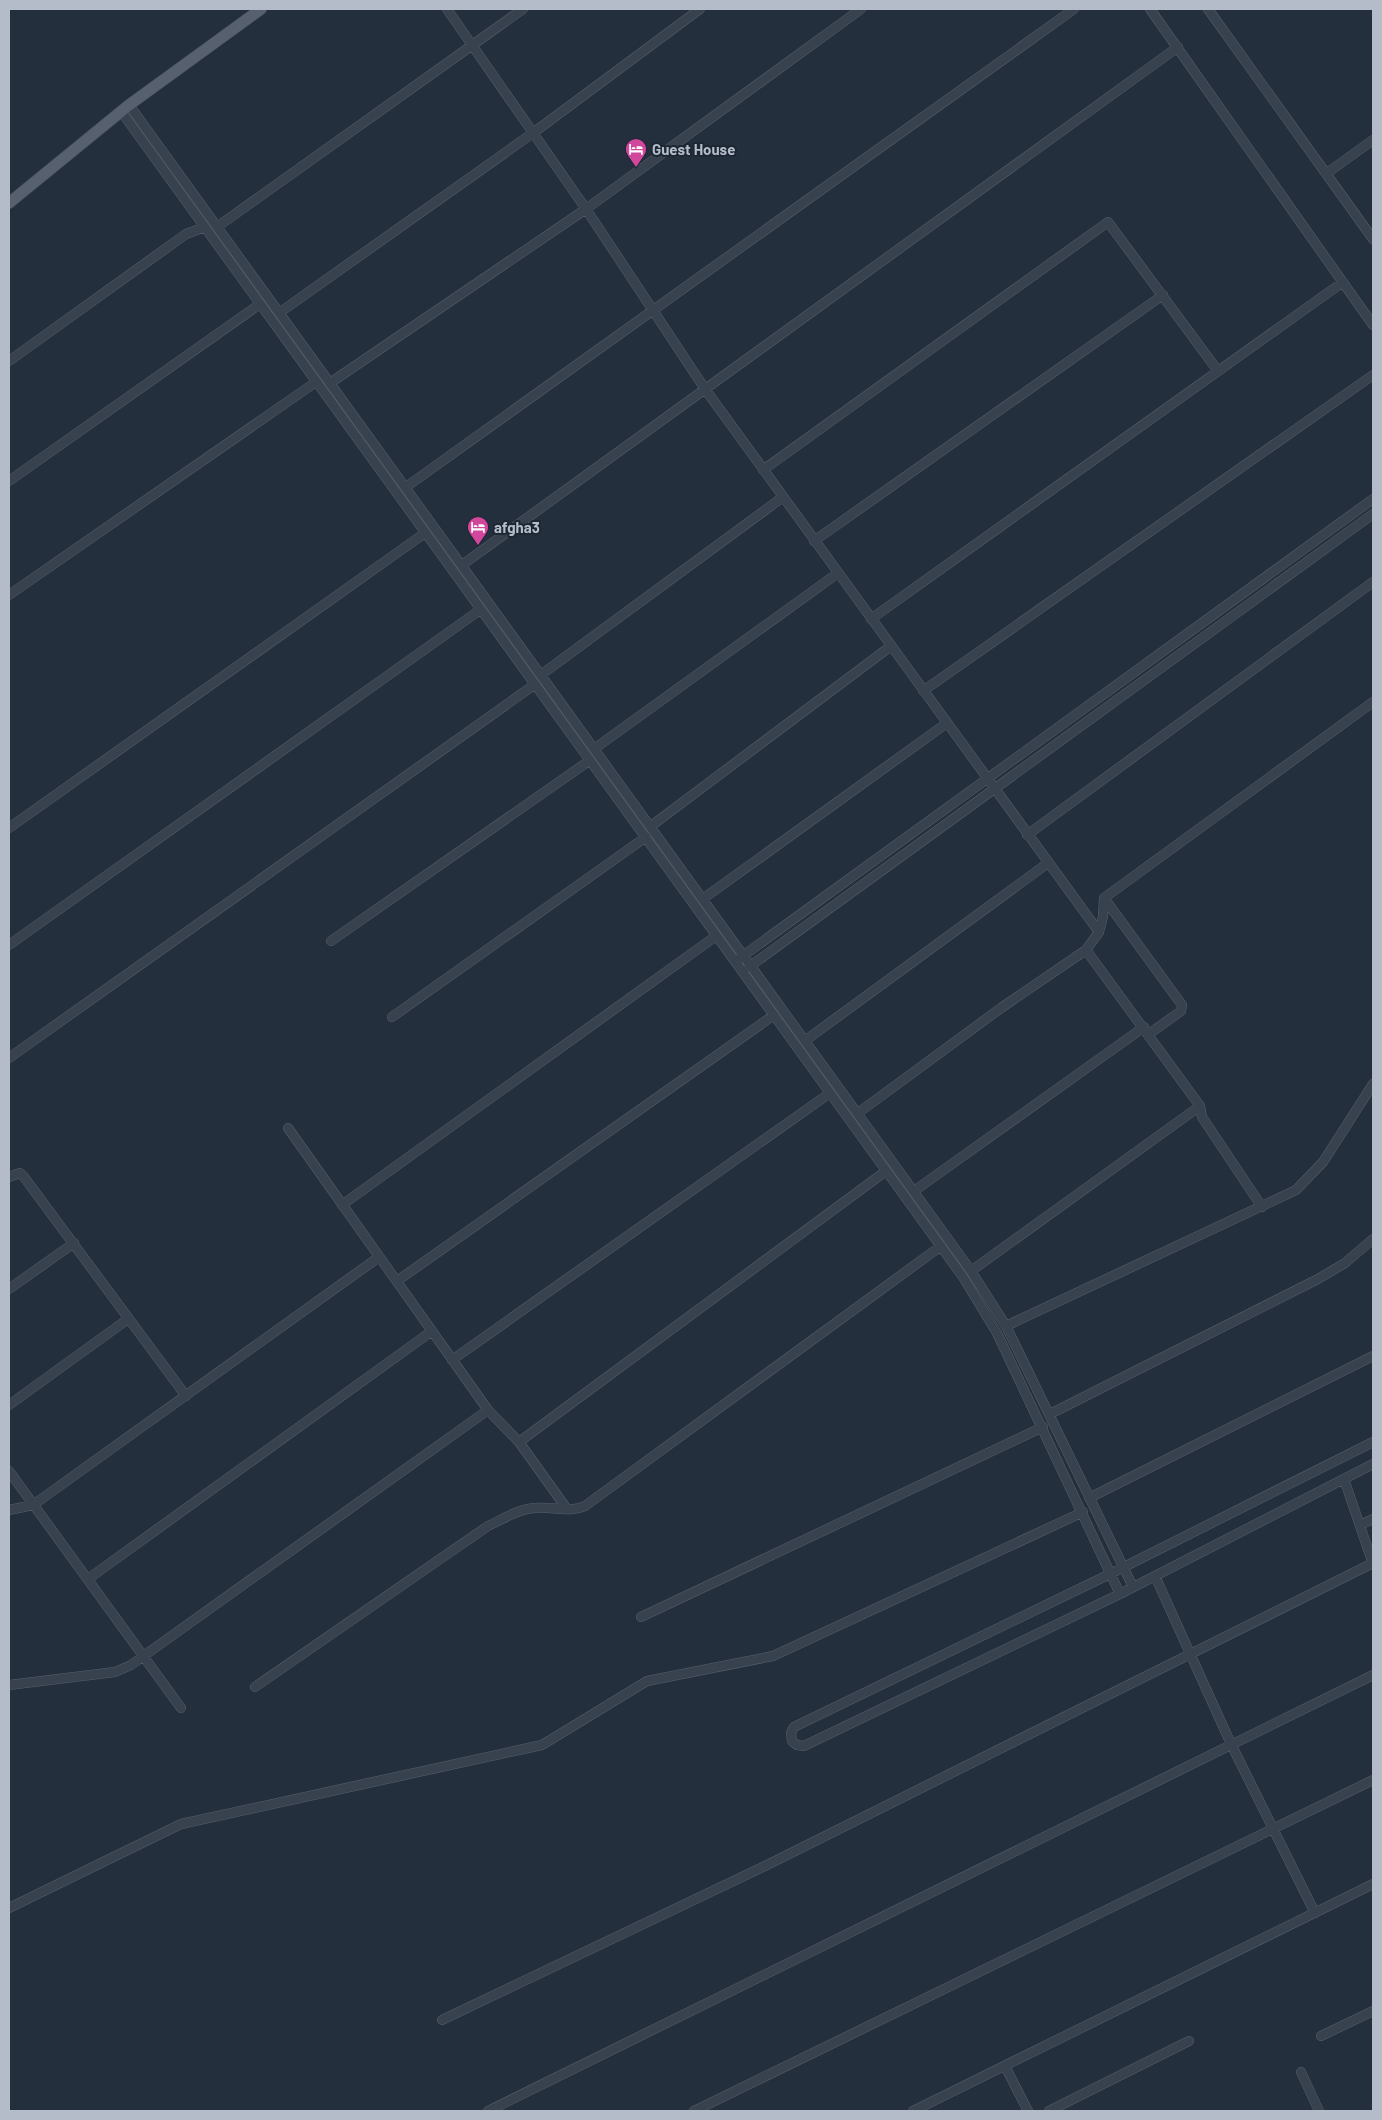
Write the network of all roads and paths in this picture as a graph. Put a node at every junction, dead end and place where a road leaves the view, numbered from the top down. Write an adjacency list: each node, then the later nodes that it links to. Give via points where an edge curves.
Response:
1 (261, 9): 11 (main road)
2 (447, 9): 9 (street)
3 (523, 9): 9 (street)
4 (700, 9): 12 (street)
5 (861, 9): 16 (street)
6 (1074, 9): 23 (street)
7 (1150, 9): 10 (street)
8 (1208, 9): 14 (street)
9 (472, 46): 12 (street); 18 (street)
10 (1178, 48): 20 (street); 31 (street)
11 (125, 108): 15 (main road); 17 (street); 18 (street)
12 (533, 133): 16 (street); 24 (street)
13 (1373, 140): 14 (street)
14 (1327, 173): 19 (street)
15 (10, 198)
16 (586, 209): 23 (street); 30 (street)
17 (205, 227): 22 (street); 26 (street, via 186,234)
18 (217, 227): 24 (street)
19 (1373, 239)
20 (1342, 282): 25 (street); 27 (street)
21 (1163, 295): 27 (street); 34 (street, via 1108,222); 41 (street)
22 (260, 304): 29 (street); 35 (street)
23 (652, 312): 31 (street); 36 (street)
24 (279, 313): 30 (street)
25 (1373, 326)
26 (9, 361)
27 (1218, 371): 47 (street)
28 (1373, 375): 51 (street)
29 (316, 382): 33 (street); 45 (street)
30 (330, 383): 32 (street)
31 (705, 389): 34 (street); 42 (street)
32 (380, 451): 33 (street); 36 (street)
33 (371, 458): 40 (street)
34 (764, 470): 37 (street)
35 (9, 481)
36 (406, 487): 42 (street)
37 (782, 497): 41 (street); 49 (street)
38 (1373, 499): 56 (street)
39 (1373, 514): 57 (street)
40 (425, 533): 46 (street); 59 (street)
41 (814, 541): 43 (street)
42 (462, 565): 49 (street)
43 (838, 573): 47 (street); 54 (street)
44 (1373, 582): 60 (street)
45 (9, 595)
46 (480, 610): 50 (street); 68 (street)
47 (871, 619): 48 (street)
48 (891, 646): 51 (street); 58 (street)
49 (542, 674): 54 (street)
50 (534, 685): 55 (street); 78 (street)
51 (923, 691): 53 (street)
52 (1373, 702): 64 (street)
53 (947, 724): 56 (street); 63 (street)
54 (594, 749): 58 (street)
55 (589, 761): 61 (street); 67 (street)
56 (987, 779): 57 (street); 70 (street)
57 (994, 788): 60 (street); 72 (street)
58 (651, 826): 63 (street)
59 (9, 828)
60 (1027, 835): 62 (street)
61 (646, 837): 66 (street); 75 (street)
62 (1048, 863): 65 (street); 77 (street)
63 (704, 898): 70 (street)
64 (1104, 898): 65 (street); 76 (street, via 1182,1005 1180,1011)
65 (1099, 932): 69 (street)
66 (716, 936): 71 (street); 87 (street)
67 (331, 941)
68 (9, 945)
69 (1086, 950): 76 (street); 82 (street)
70 (744, 954): 71 (street); 72 (street)
71 (735, 962): 73 (street)
72 (752, 965): 73 (street); 77 (street)
73 (742, 971): 74 (street)
74 (774, 1015): 80 (street); 94 (street)
75 (392, 1017)
76 (1146, 1030): 81 (street); 86 (street)
77 (806, 1040): 82 (street)
78 (9, 1058)
79 (1373, 1084): 88 (street, via 1323,1162 1296,1190)
80 (830, 1093): 84 (street); 102 (street)
81 (1200, 1106): 88 (street, via 1202,1117); 93 (street)
82 (858, 1113): 86 (street)
83 (288, 1128): 87 (street)
84 (886, 1171): 91 (street); 108 (street)
85 (9, 1177): 90 (street, via 20,1173 24,1177)
86 (914, 1191): 93 (street)
87 (342, 1205): 92 (street)
88 (1262, 1207): 99 (street)
89 (1373, 1239): 106 (street, via 1318,1279)
90 (74, 1243): 95 (street); 98 (street)
91 (940, 1246): 97 (street); 115 (street, via 585,1506)
92 (379, 1256): 94 (street); 103 (street)
93 (971, 1271): 96 (street)
94 (397, 1282): 100 (street)
95 (9, 1289)
96 (996, 1310): 97 (street); 99 (street)
97 (986, 1316): 107 (street)
98 (128, 1319): 103 (street); 104 (street)
99 (1006, 1326): 106 (street)
100 (432, 1331): 102 (street); 124 (street)
101 (1373, 1356): 113 (street)
102 (452, 1360): 105 (street)
103 (186, 1396): 114 (street)
104 (9, 1405)
105 (488, 1410): 108 (street); 129 (street)
106 (1050, 1414): 113 (street)
107 (1042, 1427): 117 (street); 127 (street)
108 (519, 1442): 115 (street)
109 (1373, 1442): 121 (street)
110 (1373, 1464): 112 (street)
111 (9, 1471): 114 (street)
112 (1344, 1479): 119 (street); 123 (street)
113 (1090, 1498): 121 (street)
114 (33, 1505): 116 (street); 124 (street)
115 (568, 1509): 132 (street, via 522,1510 488,1526)
116 (9, 1510)
117 (1083, 1512): 122 (street); 138 (street, via 773,1656 647,1681 542,1745 181,1824)
118 (1373, 1519): 119 (street)
119 (1360, 1525): 120 (street)
120 (1373, 1563): 128 (street)
121 (1123, 1568): 122 (street); 125 (street)
122 (1110, 1574): 126 (street); 126 (street, via 794,1726 792,1741 804,1746)
123 (1155, 1576): 125 (street); 128 (street)
124 (88, 1579): 129 (street)
125 (1133, 1587): 126 (street)
126 (1120, 1594)
127 (641, 1617)
128 (1189, 1654): 134 (street); 141 (street, via 765,1866)
129 (144, 1656): 131 (street, via 114,1672); 133 (street)
130 (1373, 1675): 134 (street)
131 (9, 1685)
132 (255, 1687)
133 (182, 1708)
134 (1231, 1744): 136 (street); 146 (street)
135 (1373, 1780): 136 (street)
136 (1272, 1828): 139 (street); 147 (street)
137 (1373, 1884): 139 (street)
138 (9, 1908)
139 (1315, 1913): 144 (street)
140 (1373, 2011): 142 (street)
141 (442, 2020)
142 (1321, 2036)
143 (1189, 2041): 150 (street)
144 (1005, 2066): 148 (street); 149 (street)
145 (1301, 2072): 151 (street)
146 (488, 2111)
147 (694, 2111)
148 (913, 2111)
149 (1028, 2111)
150 (1049, 2111)
151 (1319, 2111)

